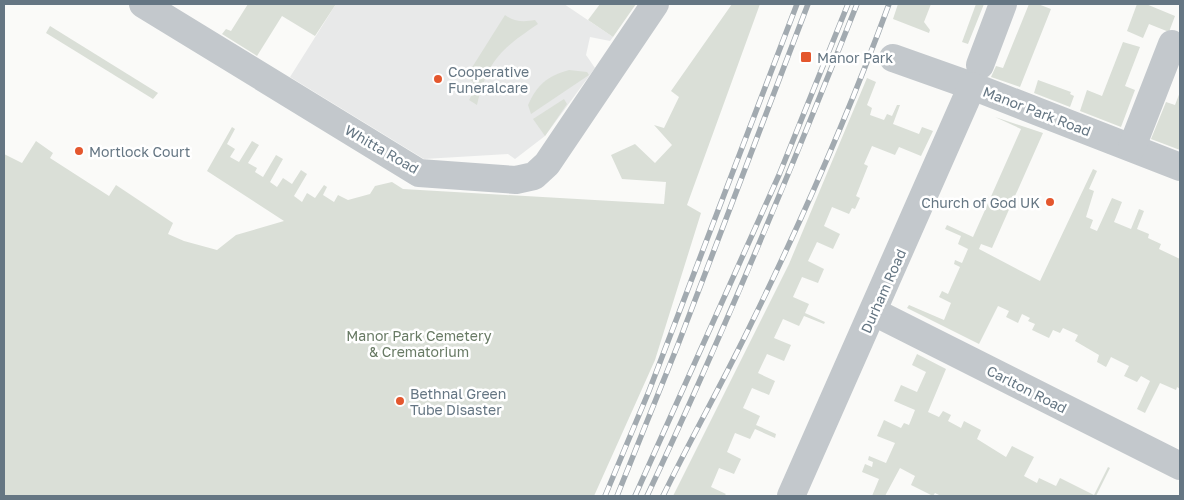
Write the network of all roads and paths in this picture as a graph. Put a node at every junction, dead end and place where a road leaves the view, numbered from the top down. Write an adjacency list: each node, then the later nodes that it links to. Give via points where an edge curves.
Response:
1 (143, 4): 4 (street, Whitta Road)
2 (655, 4): 4 (street, Whitta Road, via 546,164 534,176 516,180 419,172)
3 (1003, 4): 7 (street, Manor Park Road)
4 (176, 13)
5 (1172, 44): 8 (street)
6 (893, 58): 7 (street, Manor Park Road)
7 (976, 75): 8 (street, Manor Park Road); 10 (street, Durham Road)
8 (1132, 147): 9 (street, Manor Park Road)
9 (1180, 167)
10 (874, 312): 11 (street, Carlton Road); 12 (street, Durham Road)
11 (1180, 466)
12 (791, 496)

